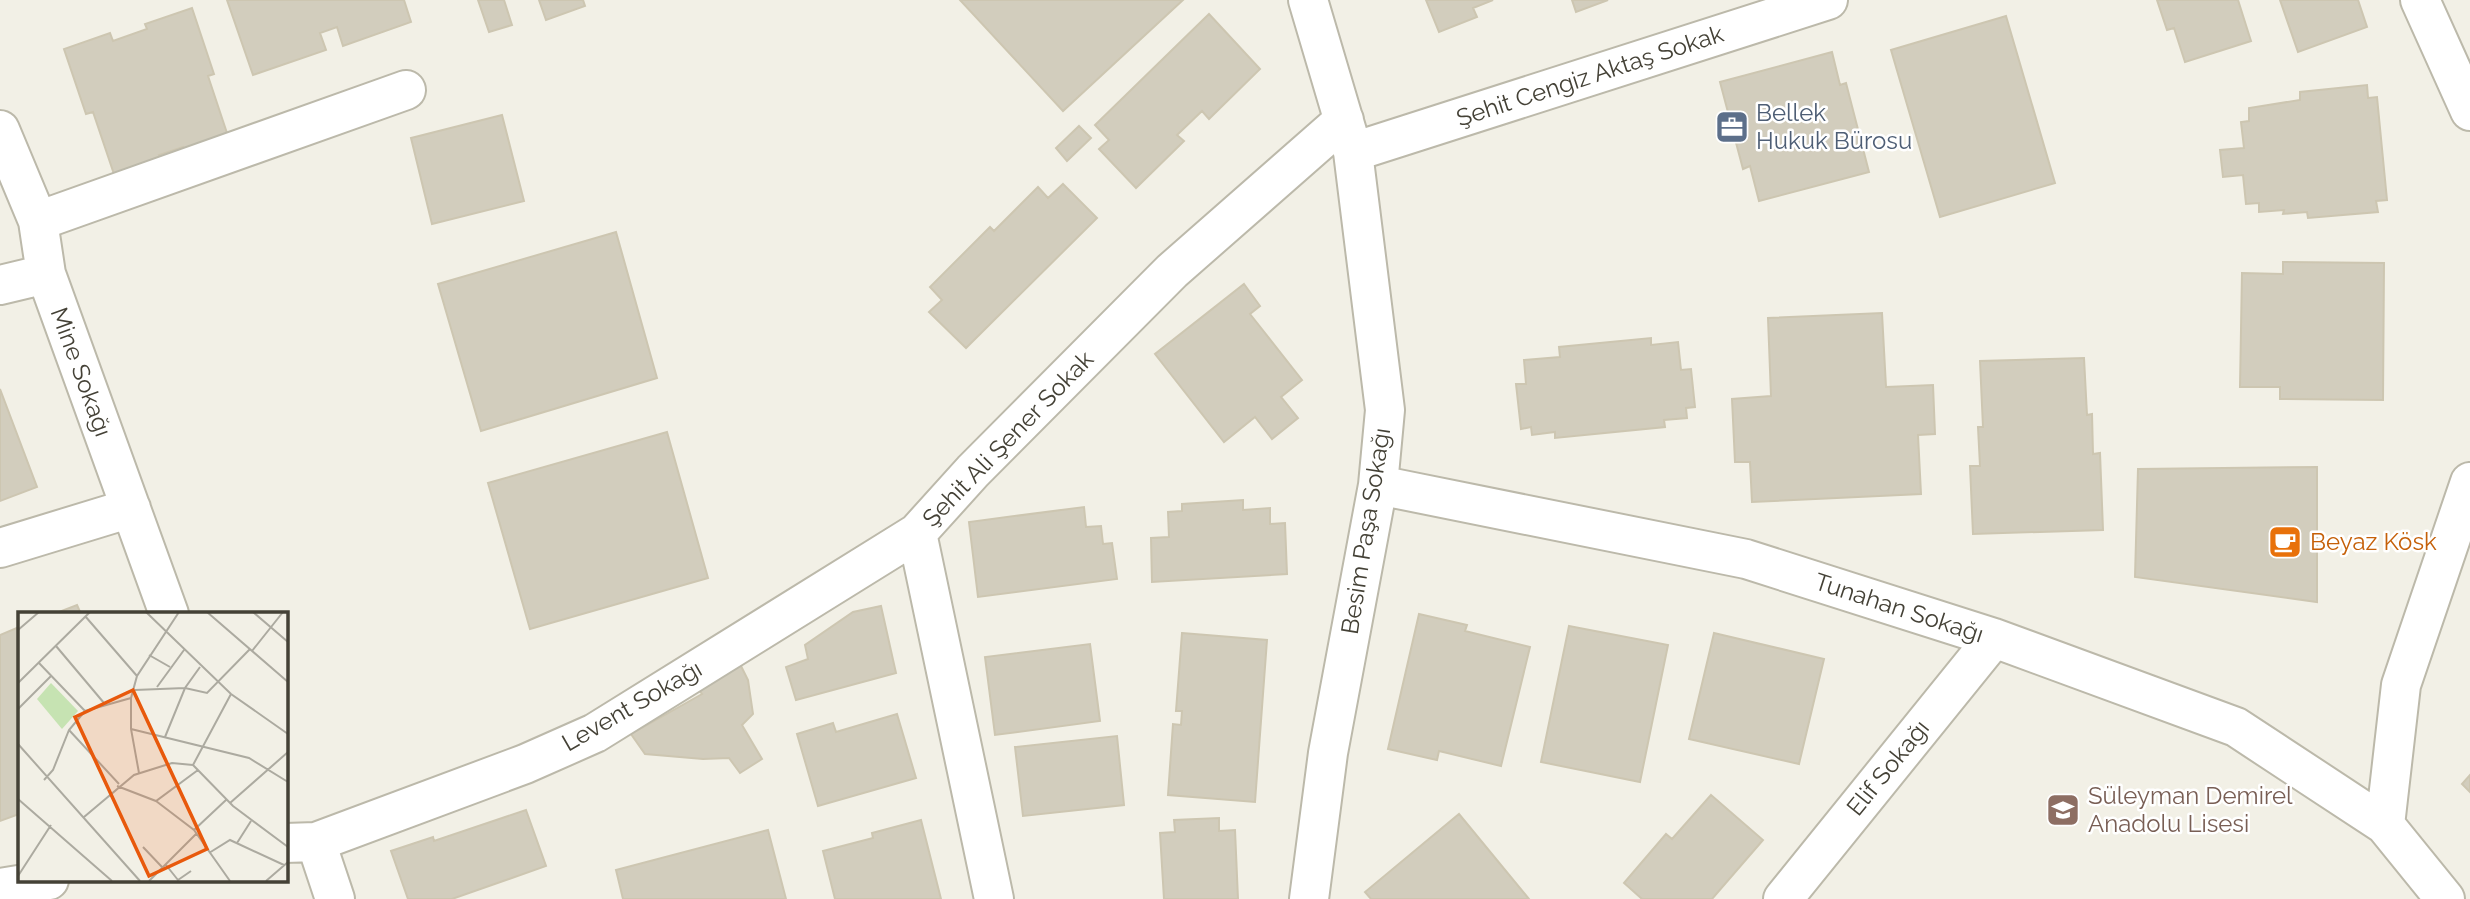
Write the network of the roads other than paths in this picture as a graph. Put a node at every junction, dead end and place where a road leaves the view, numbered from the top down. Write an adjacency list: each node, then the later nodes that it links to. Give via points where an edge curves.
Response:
1 (1308, 0): 7 (street, Besim Paşa Sokağı)
2 (1828, 0): 7 (street, Şehit Cengiz Aktaş Sokak)
3 (2420, 0): 5 (street)
4 (406, 90): 8 (street)
5 (2470, 111)
6 (0, 130): 8 (street, Mine Sokağı)
7 (1348, 136): 12 (street, Besim Paşa Sokağı, via 1385,411); 14 (street, Şehit Ali Şener Sokak, via 1172,271)
8 (38, 221): 9 (street, Mine Sokağı)
9 (46, 274): 10 (street); 13 (street, Mine Sokağı)
10 (0, 285)
11 (2470, 482): 18 (street, via 2401,685)
12 (1378, 485): 17 (street, Tunahan Sokağı, via 1746,559); 24 (street, Besim Paşa Sokağı, via 1328,753)
13 (131, 508): 15 (street); 16 (street, Mine Sokağı)
14 (917, 533): 19 (street, Levent Sokağı, via 595,733 525,764); 23 (street, Şehit Ali Şener Sokak)
15 (0, 548)
16 (168, 612)
17 (1994, 638): 18 (street, Tunahan Sokağı, via 2236,727); 25 (street, Elif Sokağı)
18 (2385, 825): 26 (street, Tunahan Sokağı)
19 (301, 843): 22 (street)
20 (43, 881): 21 (street)
21 (0, 888)
22 (335, 899)
23 (994, 899)
24 (1309, 899)
25 (1783, 899)
26 (2445, 899)

